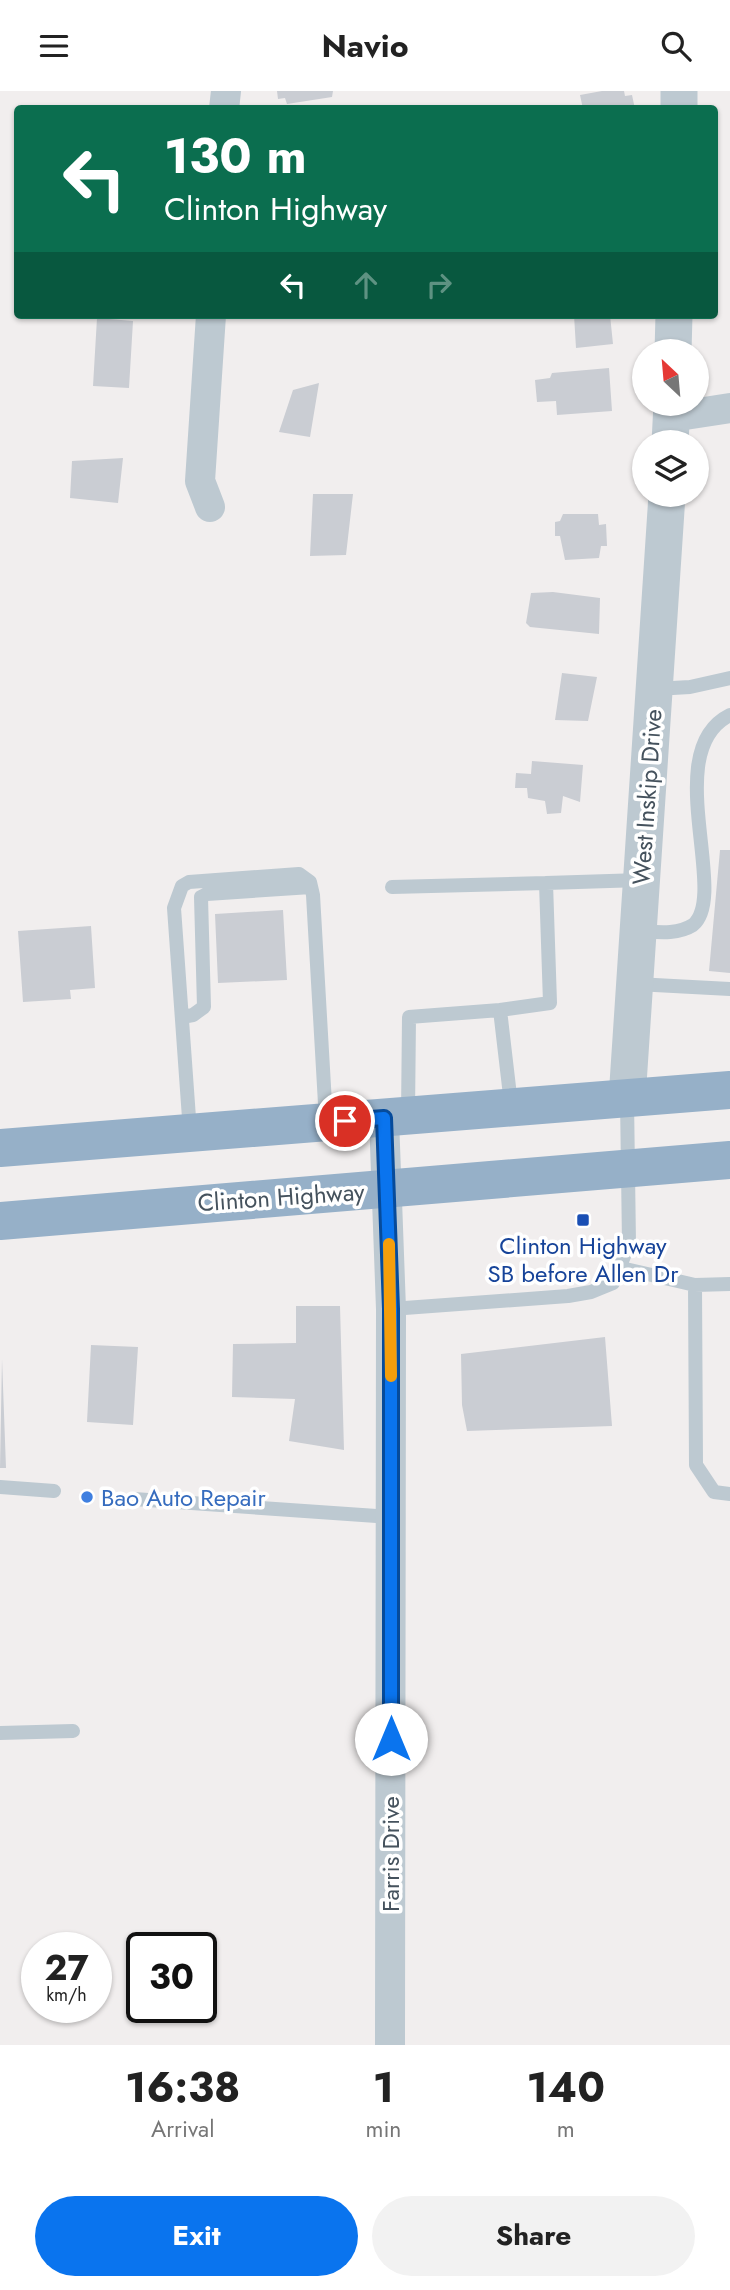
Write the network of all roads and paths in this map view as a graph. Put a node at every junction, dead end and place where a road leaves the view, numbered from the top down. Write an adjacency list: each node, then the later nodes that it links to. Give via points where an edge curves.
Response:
1 (211, 319): 6 (street, via 200,481)
2 (674, 319): 3 (street)
3 (673, 339)
4 (730, 408): 5 (street)
5 (671, 421)
6 (210, 507)
7 (666, 507): 9 (street, West Inskip Drive)
8 (730, 678): 9 (lane)
9 (654, 689): 11 (street, West Inskip Drive)
10 (730, 715): 15 (lane, via 713,727 702,757 709,904 703,916 684,929)
11 (642, 880): 12 (lane); 15 (street, West Inskip Drive)
12 (546, 883): 14 (lane); 18 (lane, via 550,1003)
13 (311, 887): 19 (lane, via 201,897 204,1007); 19 (lane, via 299,874 182,886 174,908); 24 (lane)
14 (392, 887)
15 (638, 931): 16 (street, West Inskip Drive)
16 (635, 984): 17 (lane); 21 (street, West Inskip Drive)
17 (730, 989)
18 (500, 1010): 22 (lane); 23 (lane, via 409,1017)
19 (181, 1017): 25 (lane)
20 (730, 1090): 21 (highway)
21 (627, 1099): 22 (highway); 28 (lane)
22 (511, 1108): 23 (highway)
23 (396, 1117): 24 (highway); 29 (street, Farris Drive)
24 (326, 1122): 25 (highway)
25 (190, 1133): 26 (highway)
26 (0, 1147)
27 (730, 1160): 28 (highway, Clinton Highway)
28 (628, 1167): 29 (highway, Clinton Highway); 31 (lane, via 629,1244)
29 (387, 1189): 30 (highway, Clinton Highway); 34 (street, Farris Drive)
30 (0, 1221)
31 (621, 1268): 33 (lane); 34 (lane, via 612,1283 591,1292)
32 (730, 1284): 33 (lane)
33 (695, 1285): 37 (lane, via 696,1465 714,1492)
34 (391, 1309): 39 (street, Farris Drive)
35 (0, 1487): 36 (lane)
36 (54, 1491)
37 (730, 1494)
38 (134, 1499): 39 (lane)
39 (391, 1517): 42 (street, Farris Drive)
40 (73, 1731): 41 (lane)
41 (0, 1733)
42 (390, 2045)

